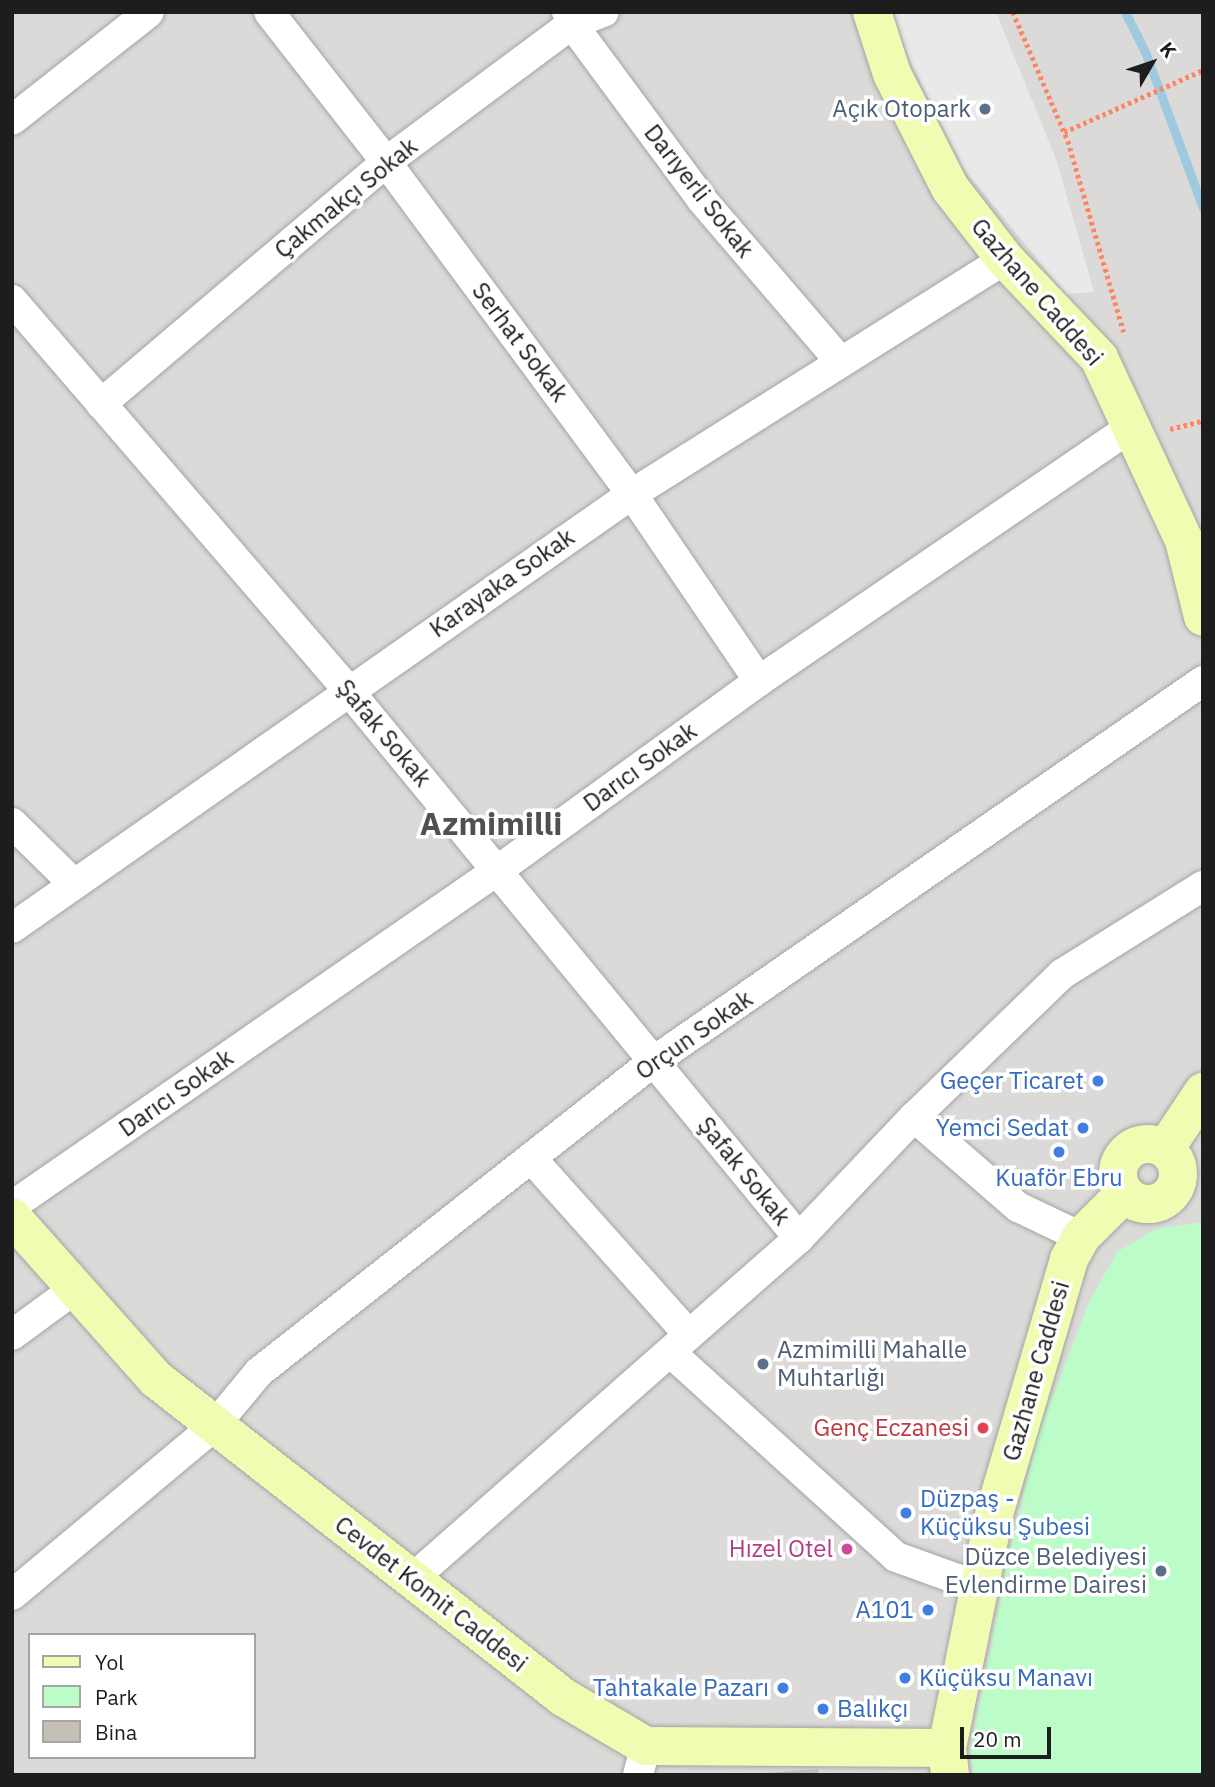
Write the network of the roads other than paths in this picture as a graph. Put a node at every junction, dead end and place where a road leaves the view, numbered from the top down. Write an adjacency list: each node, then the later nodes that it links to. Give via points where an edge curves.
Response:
1 (149, 12): 6 (street)
2 (269, 12): 7 (street, Serhat Sokak)
3 (604, 12): 5 (street, Çakmakçı Sokak)
4 (872, 12): 8 (main road, Gazhane Caddesi, via 892,74 950,187)
5 (570, 18): 7 (street, Çakmakçı Sokak); 10 (street, Darıyerli Sokak, via 702,200)
6 (12, 120)
7 (386, 162): 11 (street, Çakmakçı Sokak); 13 (street, Serhat Sokak)
8 (1005, 259): 10 (street, Karayaka Sokak); 12 (main road, Gazhane Caddesi, via 1099,358)
9 (12, 300): 11 (street, Şafak Sokak)
10 (841, 362): 13 (street, Karayaka Sokak)
11 (102, 404): 17 (street, Şafak Sokak)
12 (1145, 429): 14 (main road, Gazhane Caddesi, via 1184,540); 15 (street, Darıcı Sokak)
13 (632, 494): 15 (street, Serhat Sokak); 17 (street, Karayaka Sokak)
14 (1203, 617)
15 (759, 681): 19 (street, Darıcı Sokak)
16 (1203, 681): 23 (street, Orçun Sokak)
17 (348, 690): 19 (street, Şafak Sokak); 20 (street, Karayaka Sokak)
18 (12, 822): 20 (street)
19 (498, 870): 23 (street, Şafak Sokak); 30 (street, Darıcı Sokak)
20 (74, 884): 22 (street, Karayaka Sokak)
21 (1203, 886): 25 (street, via 1062,974)
22 (12, 928)
23 (654, 1061): 27 (street, Orçun Sokak); 33 (street, Şafak Sokak)
24 (1203, 1092): 26 (main road)
25 (914, 1117): 32 (street, via 1018,1207); 33 (street)
26 (1165, 1149): 28 (main road); 29 (main road, via 1147,1143 1122,1157 1117,1175)
27 (531, 1158): 36 (street); 37 (street, Orçun Sokak, via 259,1372)
28 (1189, 1185): 29 (main road, via 1151,1204)
29 (1125, 1193): 32 (main road, Gazhane Caddesi)
30 (12, 1206)
31 (12, 1217): 34 (main road, Cevdet Komit Caddesi)
32 (1081, 1237): 39 (main road, Gazhane Caddesi, via 1069,1259 995,1511)
33 (799, 1238): 36 (street)
34 (76, 1288): 35 (street); 37 (main road, Cevdet Komit Caddesi, via 156,1379)
35 (12, 1335)
36 (680, 1344): 38 (street); 39 (street, via 896,1557)
37 (215, 1425): 38 (main road, Cevdet Komit Caddesi); 40 (street)
38 (412, 1579): 41 (main road, Cevdet Komit Caddesi)
39 (980, 1587): 42 (main road, Gazhane Caddesi)
40 (12, 1595)
41 (642, 1760): 42 (main road, Cevdet Komit Caddesi)
42 (948, 1762)

